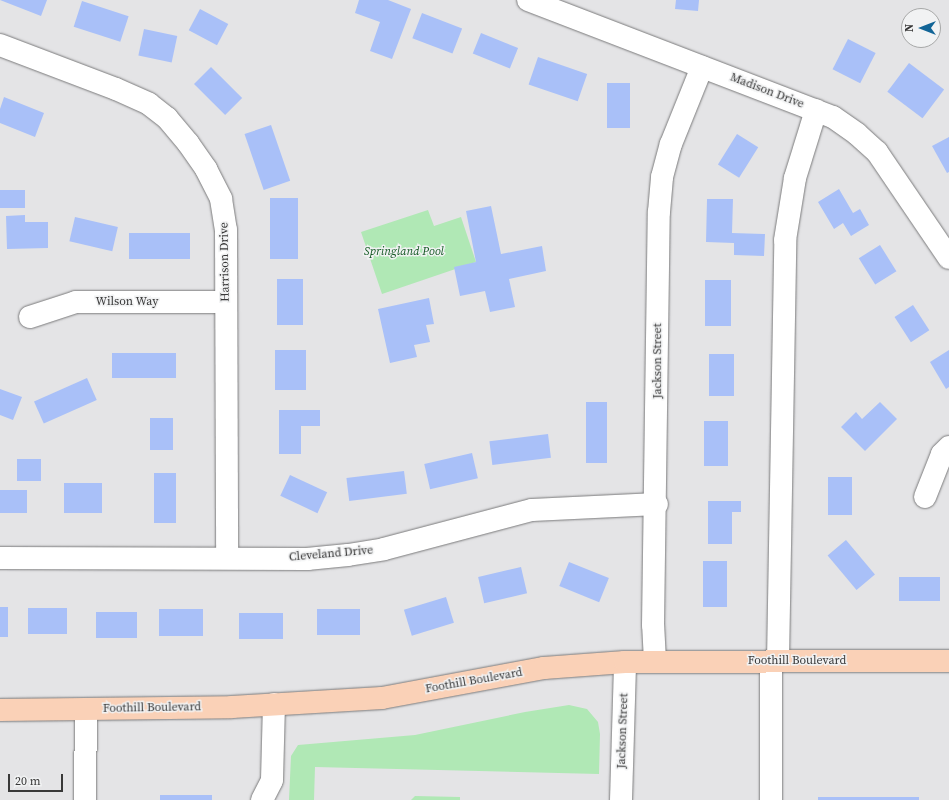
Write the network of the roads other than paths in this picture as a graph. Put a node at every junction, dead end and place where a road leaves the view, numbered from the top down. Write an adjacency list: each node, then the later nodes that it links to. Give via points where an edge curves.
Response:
1 (528, 0): 3 (street, Madison Drive)
2 (0, 45): 6 (street, Harrison Drive, via 116,88 149,104 167,118 206,169 221,199 226,230)
3 (702, 67): 4 (street, Madison Drive); 10 (street, Jackson Street, via 662,177 659,212)
4 (816, 110): 5 (street, Madison Drive, via 858,134 877,152); 15 (street, via 795,178 785,240)
5 (949, 258)
6 (226, 302): 7 (street, Wilson Way, via 76,302); 12 (street, Harrison Drive)
7 (30, 317)
8 (949, 447): 9 (street, via 942,454)
9 (925, 497)
10 (657, 504): 12 (street, Cleveland Drive, via 532,510 384,549 348,555); 14 (street, Jackson Street, via 653,625)
11 (0, 558): 12 (street, Cleveland Drive)
12 (227, 558)
13 (949, 660): 15 (main road, Foothill Boulevard)
14 (655, 661): 15 (main road, Foothill Boulevard); 16 (main road, Foothill Boulevard)
15 (774, 661): 23 (street)
16 (625, 662): 17 (main road, Foothill Boulevard, via 544,668 382,698); 22 (street, Jackson Street)
17 (274, 704): 18 (main road, Foothill Boulevard); 21 (street, via 272,780)
18 (86, 709): 19 (main road, Foothill Boulevard); 20 (street)
19 (0, 710)
20 (85, 800)
21 (262, 800)
22 (621, 800)
23 (771, 800)

